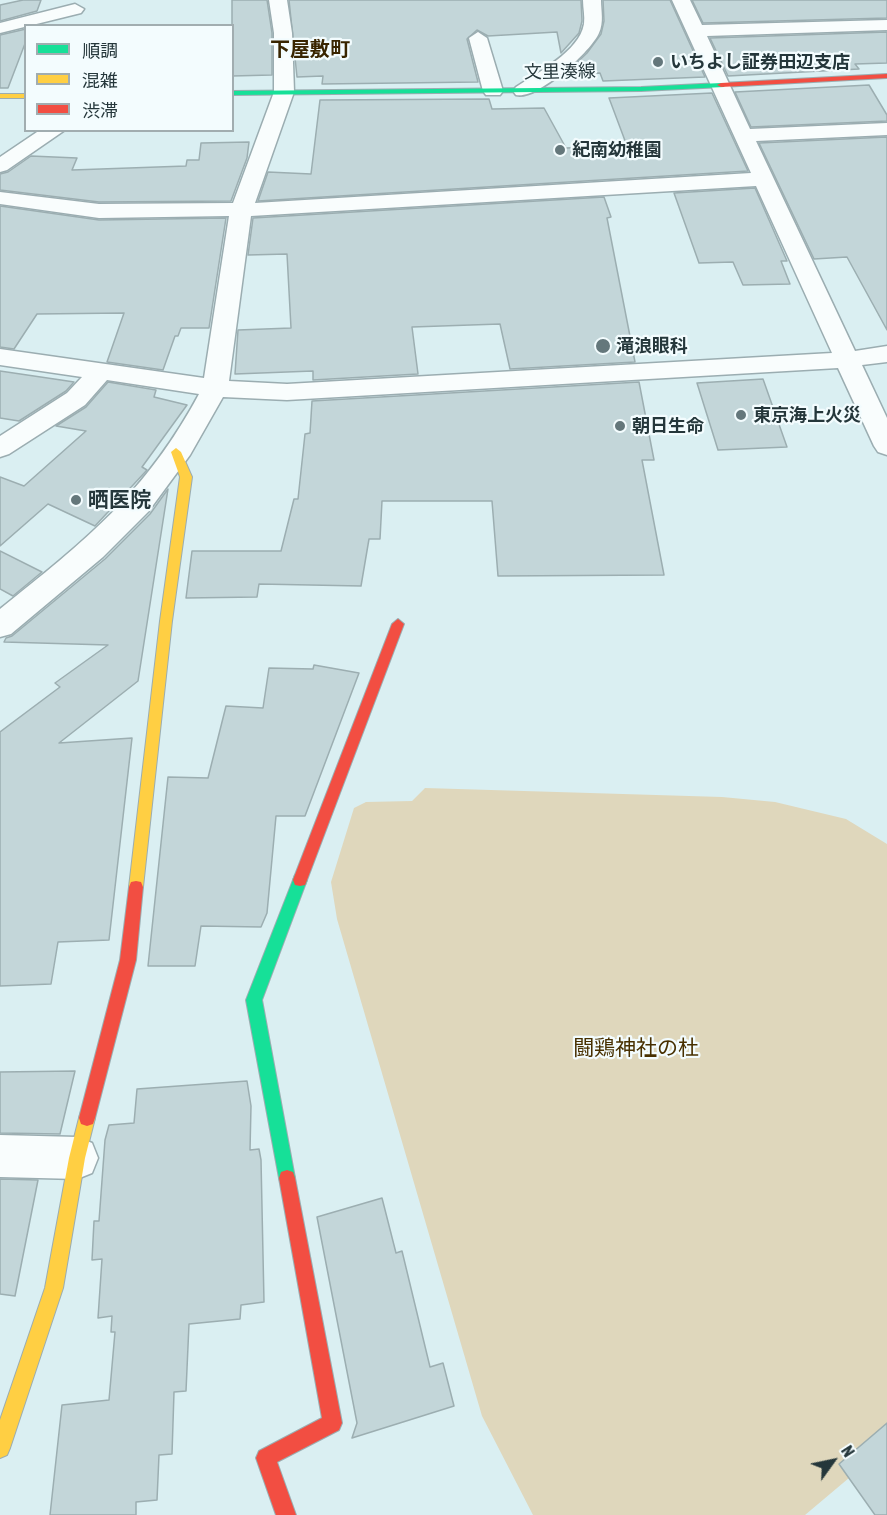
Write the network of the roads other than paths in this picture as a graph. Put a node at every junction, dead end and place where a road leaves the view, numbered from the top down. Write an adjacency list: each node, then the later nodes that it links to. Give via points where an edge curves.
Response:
1 (278, 0): 13 (street)
2 (592, 0): 12 (street, via 593,24 588,38)
3 (681, 0): 7 (street)
4 (74, 12): 6 (street)
5 (887, 25): 7 (street)
6 (0, 28)
7 (697, 31): 10 (street)
8 (478, 38): 11 (street)
9 (887, 75): 10 (street, 文里湊線)
10 (720, 86): 12 (street, 文里湊線); 19 (street)
11 (493, 91): 12 (street, 文里湊線); 13 (street, 文里湊線)
12 (523, 91)
13 (284, 92): 14 (street, 文里湊線); 23 (street)
14 (234, 93)
15 (0, 96): 16 (street)
16 (24, 96)
17 (887, 129): 19 (street)
18 (52, 132): 20 (street)
19 (742, 135): 21 (street)
20 (0, 165)
21 (763, 178): 23 (street); 26 (street)
22 (0, 198): 23 (street, via 99,211)
23 (241, 210): 28 (street)
24 (887, 354): 26 (street)
25 (0, 357): 27 (street)
26 (846, 360): 28 (street, via 287,392); 29 (street)
27 (100, 373): 28 (street); 30 (street, via 76,399)
28 (215, 388): 31 (street)
29 (887, 446)
30 (0, 447)
31 (176, 452): 33 (street, via 161,477 106,538); 35 (street, via 186,477 128,960)
32 (398, 624): 37 (street, via 254,1000 332,1423 266,1458)
33 (0, 626)
34 (0, 1156): 35 (street)
35 (77, 1158): 36 (street, via 54,1288)
36 (0, 1448)
37 (286, 1515)

